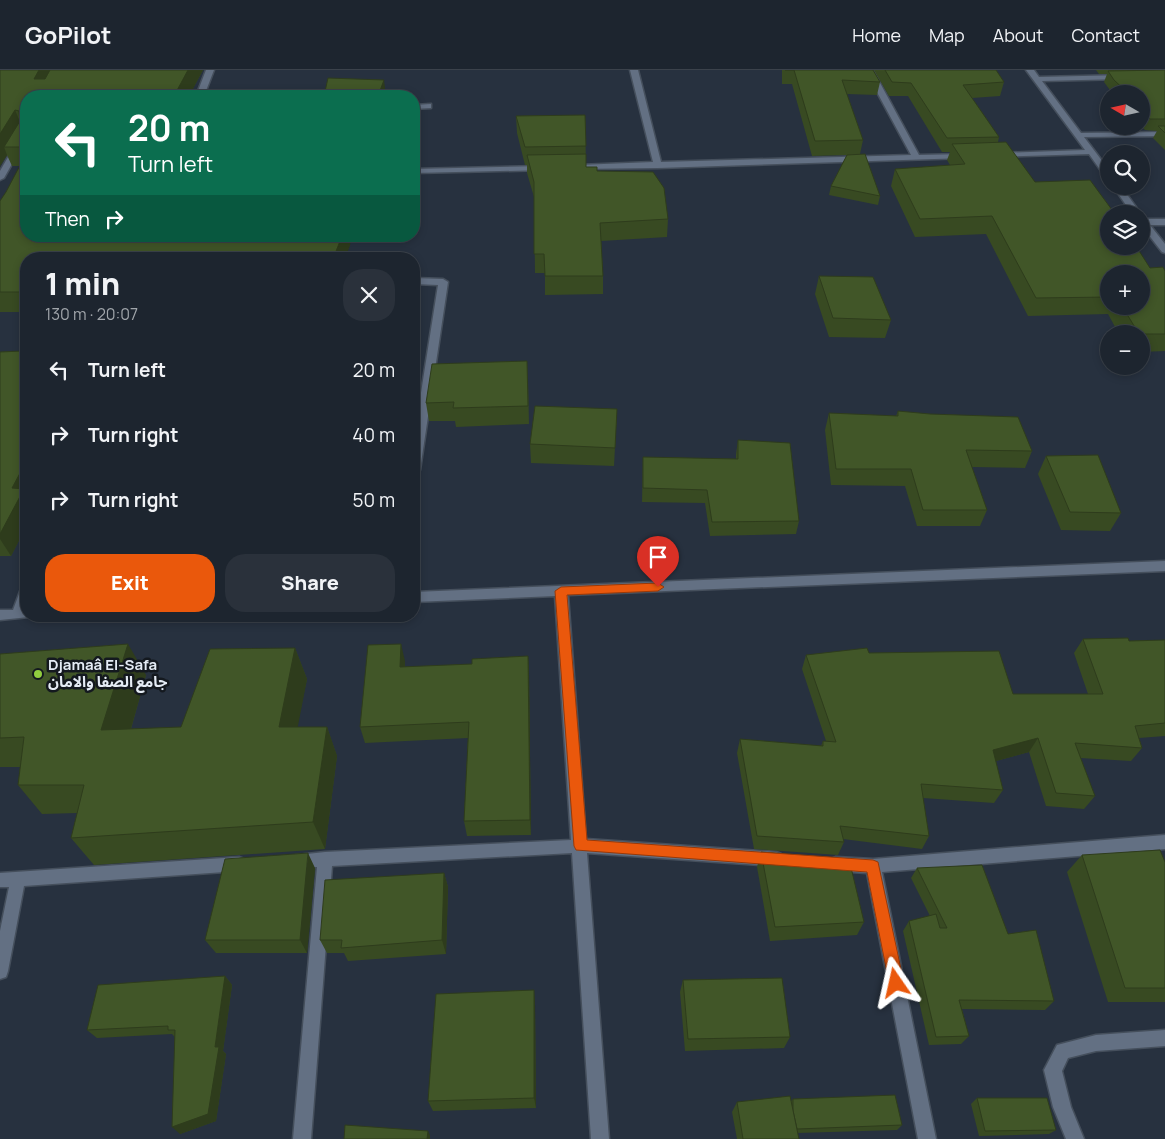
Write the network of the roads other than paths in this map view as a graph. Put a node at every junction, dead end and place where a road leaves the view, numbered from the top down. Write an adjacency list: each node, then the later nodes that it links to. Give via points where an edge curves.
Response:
1 (210, 70): 7 (street)
2 (634, 70): 18 (street)
3 (869, 70): 16 (street)
4 (1030, 70): 6 (street)
5 (1135, 77): 6 (street)
6 (1037, 79): 11 (street)
7 (202, 90)
8 (428, 106): 9 (street)
9 (420, 107)
10 (1165, 134): 11 (street)
11 (1079, 136): 13 (street)
12 (20, 146): 22 (street)
13 (1091, 152): 15 (street); 17 (street)
14 (974, 155): 16 (street)
15 (994, 155)
16 (916, 157): 18 (street)
17 (1100, 164)
18 (658, 166): 20 (street)
19 (549, 168): 21 (street)
20 (568, 168)
21 (420, 171)
22 (3, 181)
23 (1150, 221): 24 (street)
24 (1165, 222)
25 (1150, 230): 26 (street)
26 (1165, 250)
27 (420, 280): 28 (street, via 443,282)
28 (420, 416)
29 (1165, 566): 30 (street)
30 (561, 591): 31 (street); 36 (street)
31 (420, 598)
32 (20, 614): 33 (street)
33 (0, 615)
34 (1165, 842): 35 (street)
35 (1142, 844): 40 (street); 43 (street)
36 (581, 846): 37 (street); 38 (street); 49 (street)
37 (325, 859): 39 (street); 48 (street)
38 (795, 861)
39 (276, 862)
40 (1150, 862)
41 (256, 863): 44 (street)
42 (824, 863): 43 (street)
43 (873, 866): 50 (street)
44 (18, 879): 45 (street); 46 (street)
45 (0, 880)
46 (0, 971)
47 (1165, 1038): 51 (street, via 1096,1043 1063,1051 1053,1070 1062,1107)
48 (302, 1139)
49 (600, 1139)
50 (927, 1139)
51 (1075, 1139)

